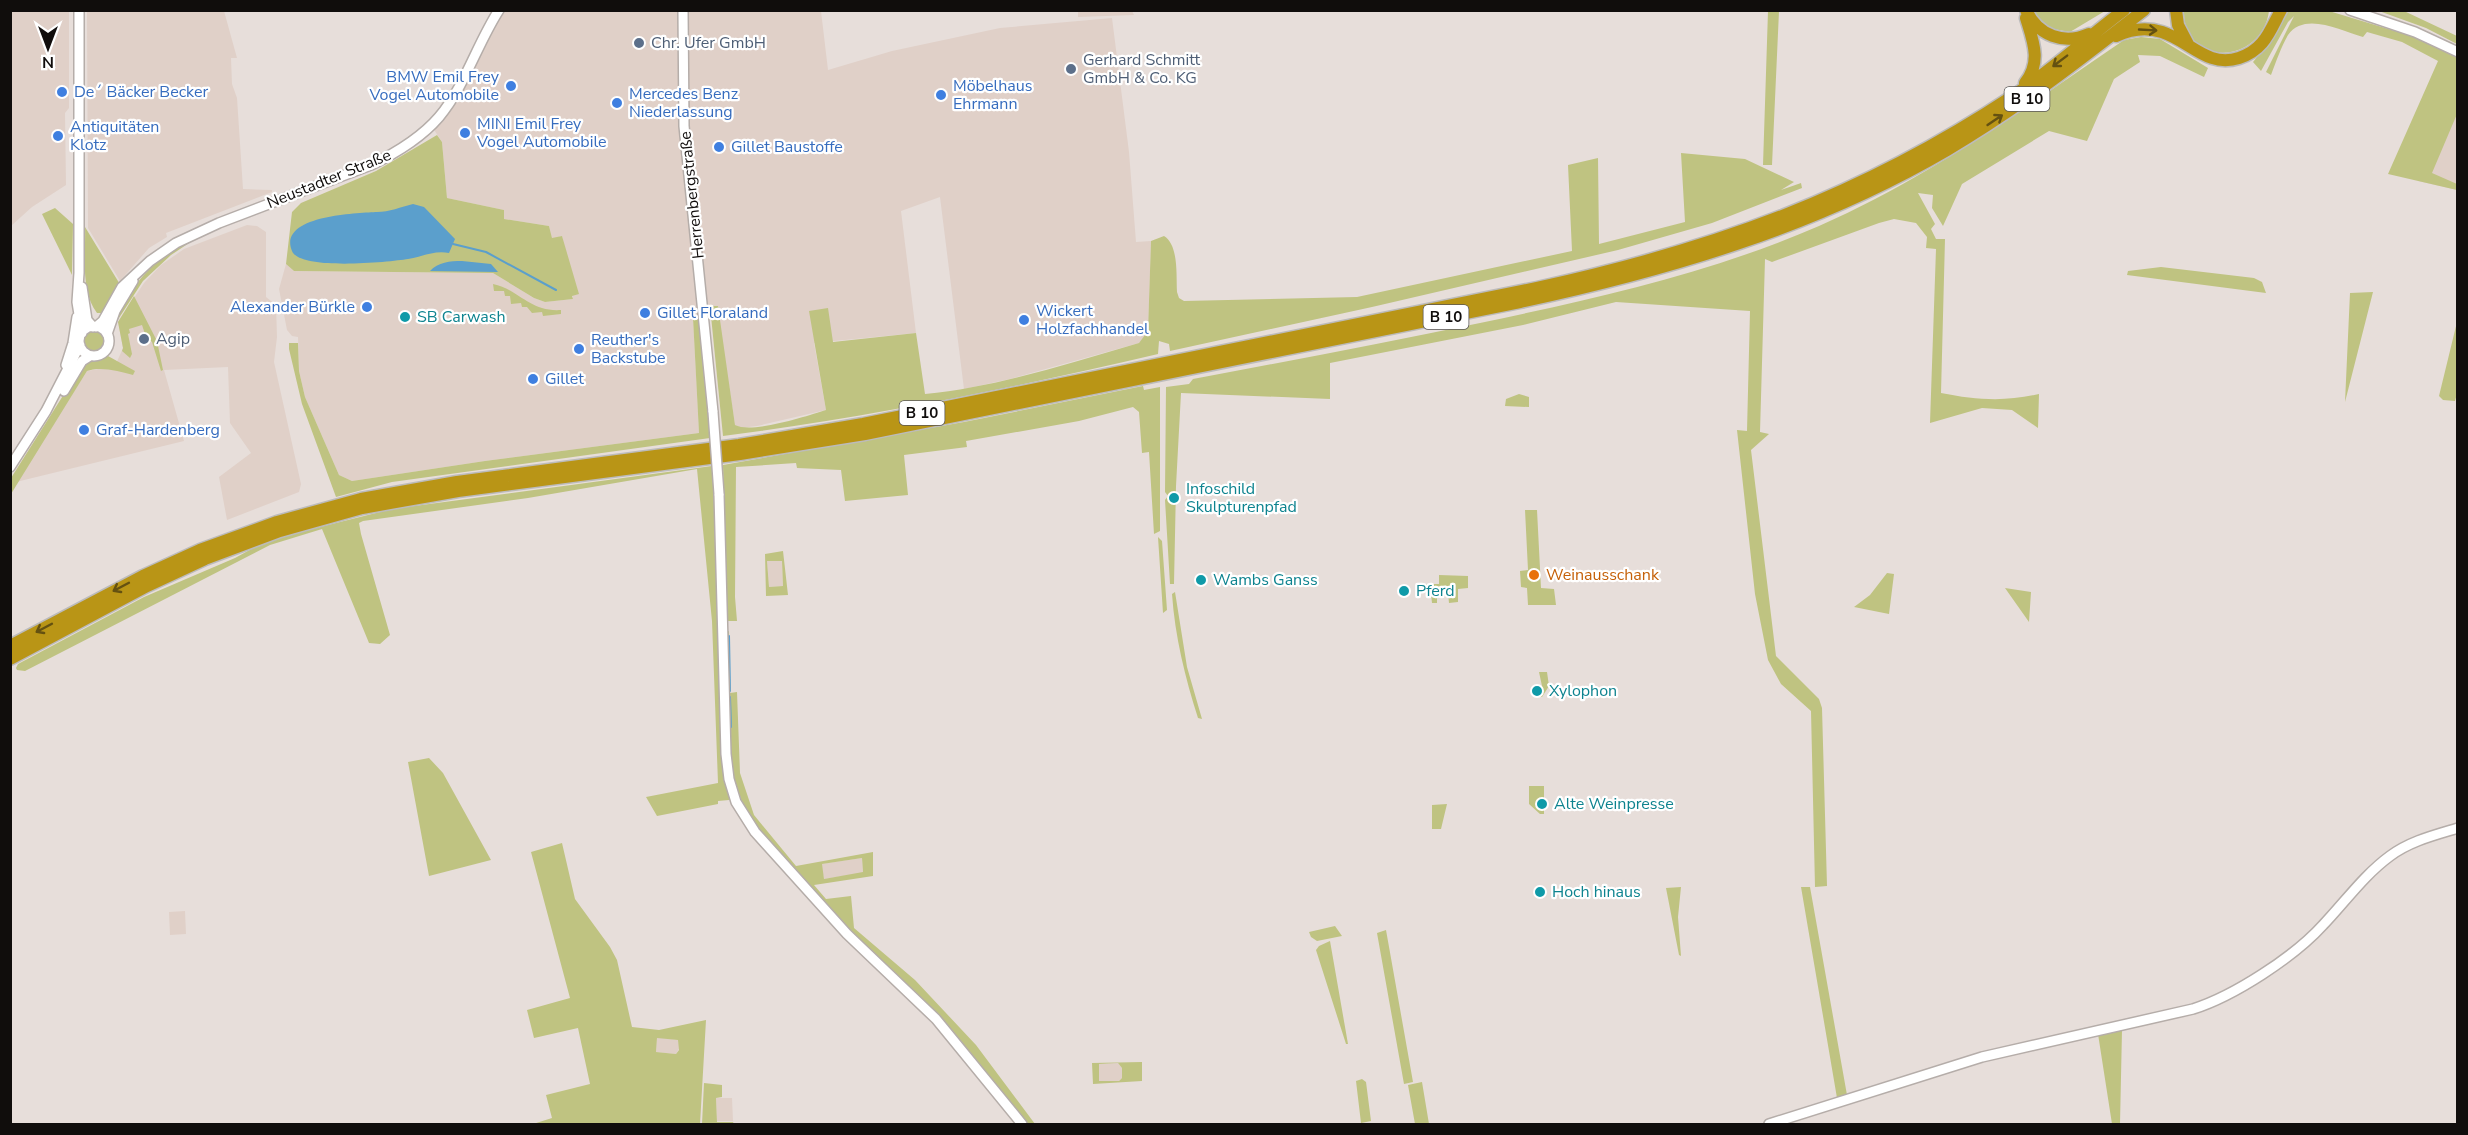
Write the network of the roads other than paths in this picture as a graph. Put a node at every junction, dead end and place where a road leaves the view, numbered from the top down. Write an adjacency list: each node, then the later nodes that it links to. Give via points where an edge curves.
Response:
1 (79, 10): 17 (main road)
2 (499, 10): 18 (main road, Neustadter Straße, via 448,106 422,134 371,165 192,235 162,252)
3 (683, 10): 30 (main road, Herrenbergstraße, bridge, via 684,118 719,494 729,779 736,802 755,832 847,934 936,1019)
4 (2026, 10): 12 (highway, via 2037,26 2057,38 2084,37); 16 (highway, via 2035,60 2031,75)
5 (2124, 10): 12 (highway, B 10)
6 (2144, 10): 13 (highway, B 10)
7 (2176, 10): 14 (highway, via 2178,25)
8 (2275, 10): 11 (highway)
9 (2281, 10): 11 (highway)
10 (2350, 10): 15 (main road, via 2415,32)
11 (2273, 24): 14 (highway, via 2259,47 2242,57 2213,59)
12 (2104, 26): 16 (highway, B 10, one-way to 16)
13 (2104, 41): 14 (highway, one-way to 14, via 2124,32 2150,29); 28 (highway, B 10, one-way to 13, via 205,559 280,531 362,508 865,434 1520,302 1681,263 1814,215 1945,151 2026,100)
14 (2190, 47)
15 (2457, 52)
16 (2015, 94): 27 (highway, B 10, one-way to 27, via 1932,147 1849,189 1753,229 1661,258 1499,296 916,415 739,445 457,482 361,499 277,522 200,550)
17 (79, 273): 19 (main road); 20 (main road, via 87,320)
18 (137, 274): 20 (main road, Neustadter Straße, via 122,287 103,321); 22 (main road, Neustadter Straße, via 115,311)
19 (77, 308): 21 (main road); 25 (main road, via 70,356)
20 (95, 327): 21 (main road); 22 (main road)
21 (82, 333): 23 (main road)
22 (107, 334): 24 (main road, via 109,344 105,351)
23 (80, 345): 24 (main road); 25 (main road)
24 (90, 356): 25 (main road)
25 (46, 411): 26 (main road)
26 (10, 467)
27 (10, 646)
28 (10, 658)
29 (2457, 828): 31 (main road, via 2412,843 2391,855 2369,873 2308,940 2212,1002 1982,1057)
30 (1022, 1125)
31 (1769, 1125)

